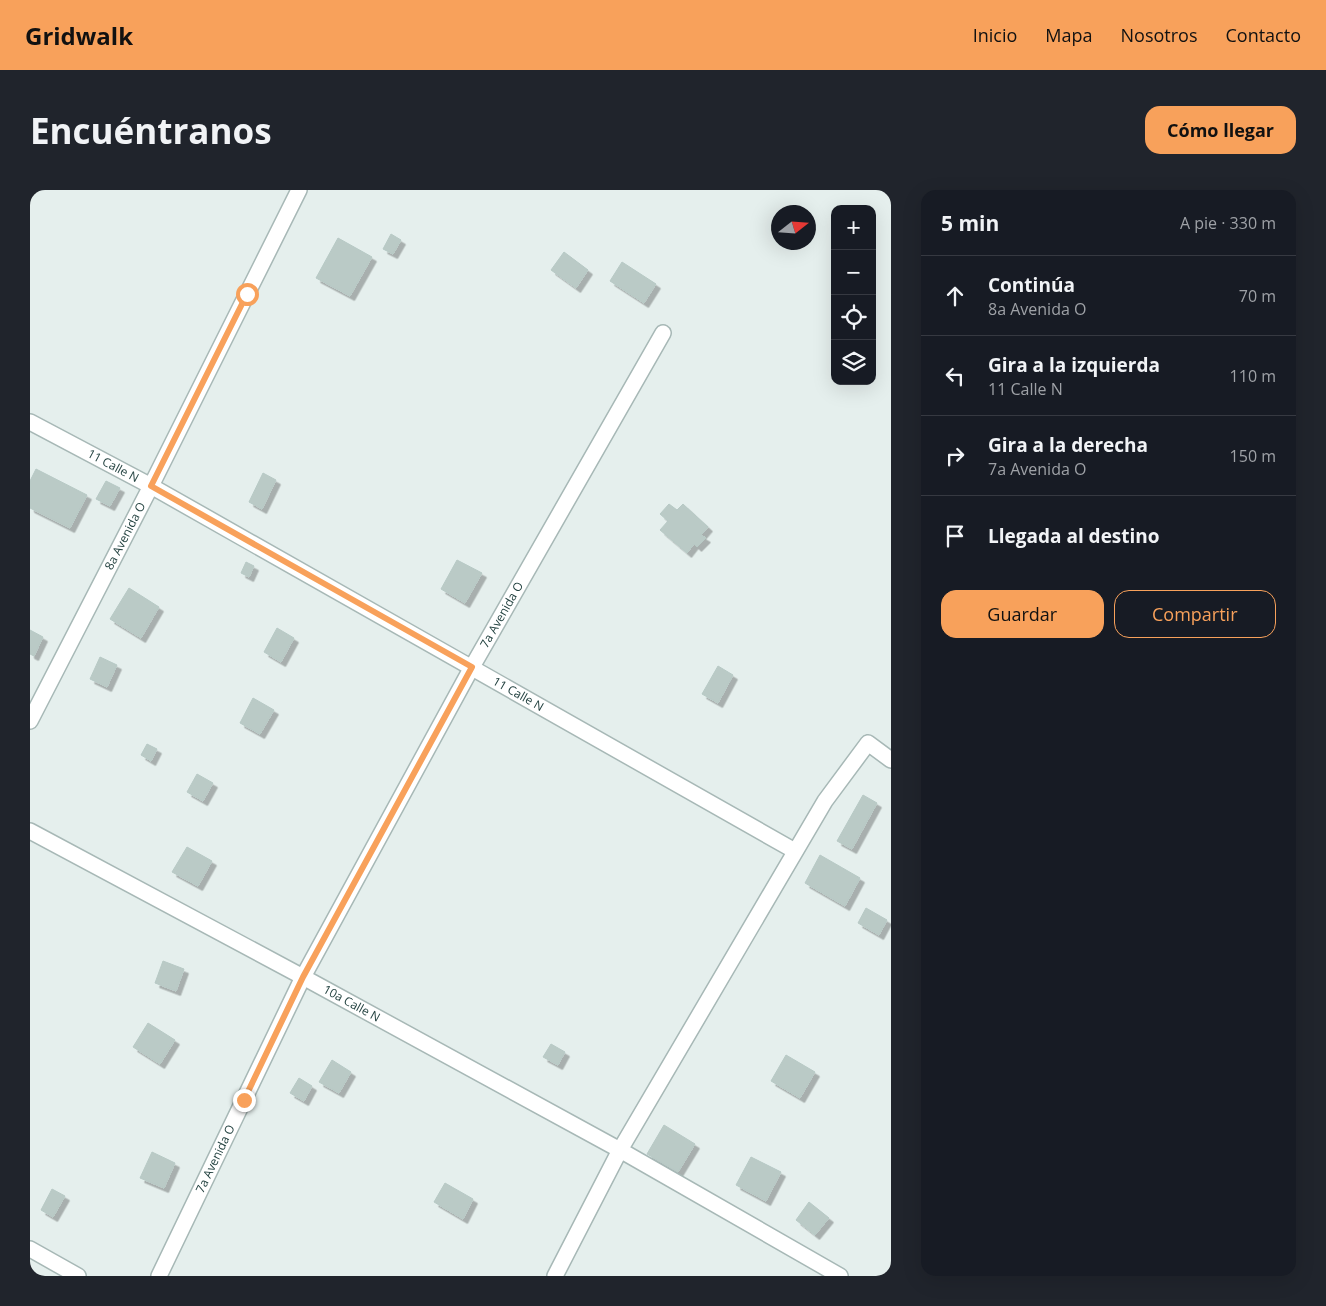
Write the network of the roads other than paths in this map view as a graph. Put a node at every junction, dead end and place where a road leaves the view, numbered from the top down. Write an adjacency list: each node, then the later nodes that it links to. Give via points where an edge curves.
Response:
1 (299, 190): 4 (street, 8a Avenida O)
2 (663, 333): 5 (street, 7a Avenida O)
3 (30, 422): 4 (street, 11 Calle N)
4 (151, 486): 5 (street, 11 Calle N); 6 (street, 8a Avenida O)
5 (472, 667): 9 (street, 11 Calle N); 10 (street, 7a Avenida O)
6 (30, 721)
7 (891, 760): 9 (street, via 868,743 825,801)
8 (30, 831): 10 (street, 10a Calle N)
9 (795, 851): 11 (street)
10 (303, 977): 11 (street, 10a Calle N); 14 (street, 7a Avenida O)
11 (620, 1150): 15 (street); 16 (street, 10a Calle N)
12 (30, 1250): 13 (street)
13 (78, 1276)
14 (159, 1276)
15 (555, 1276)
16 (840, 1276)

